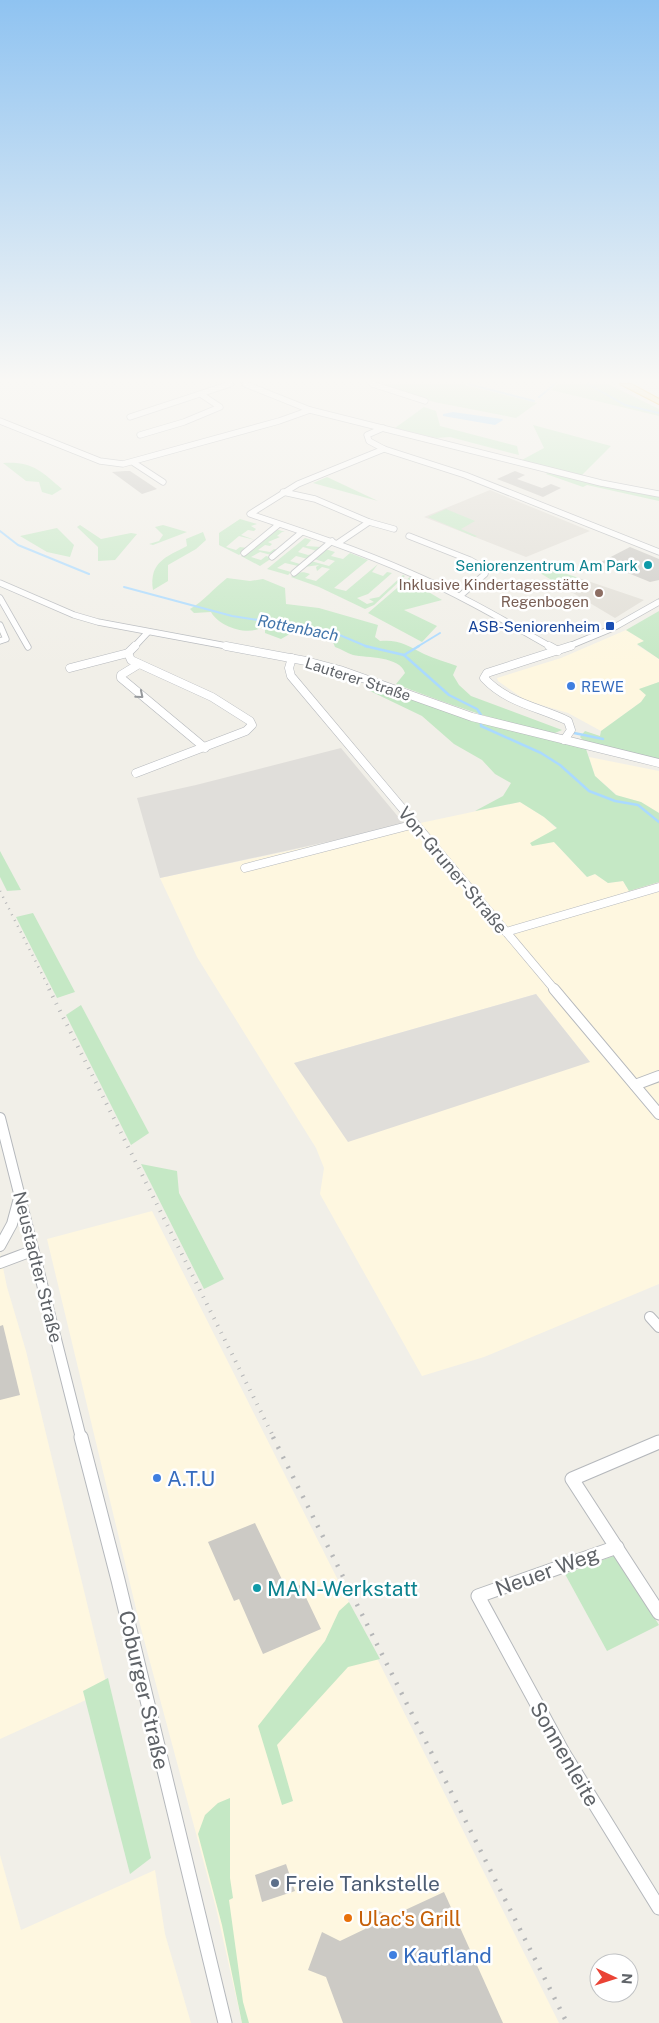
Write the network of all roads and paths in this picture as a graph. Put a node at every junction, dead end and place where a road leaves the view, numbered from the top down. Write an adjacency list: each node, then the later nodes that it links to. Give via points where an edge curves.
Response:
1 (158, 478): 5 (street)
2 (312, 478): 6 (street)
3 (475, 478): 15 (street)
4 (583, 478): 7 (street)
5 (163, 482)
6 (283, 492): 8 (street, via 315,499); 9 (street, via 250,514)
7 (659, 494)
8 (369, 522): 10 (street); 13 (street)
9 (278, 525): 11 (street); 14 (street)
10 (394, 529)
11 (302, 532): 13 (street); 16 (street)
12 (409, 536): 19 (street, via 470,560 486,570)
13 (335, 542): 17 (street); 19 (street)
14 (244, 552)
15 (659, 552)
16 (272, 557)
17 (294, 573)
18 (0, 583): 23 (street, Lauterer Straße, via 74,614)
19 (460, 596): 26 (street)
20 (0, 598): 25 (street)
21 (659, 602): 26 (street, via 605,632)
22 (0, 625): 24 (street, via 6,640)
23 (148, 632): 27 (street); 28 (street, Lauterer Straße)
24 (0, 641)
25 (28, 647)
26 (558, 651): 31 (street, via 496,669 484,678 506,698 568,721 571,730)
27 (128, 653): 29 (street, via 131,660); 30 (street)
28 (292, 658): 31 (street, Lauterer Straße, via 340,670 472,717); 35 (street, Von-Gruner-Straße, via 290,675)
29 (139, 664): 32 (street, one-way to 32, via 121,678); 32 (street, via 212,697 252,723 250,729)
30 (70, 668)
31 (564, 740): 33 (street, Lauterer Straße)
32 (205, 748): 34 (street)
33 (659, 763)
34 (136, 773)
35 (414, 824): 36 (street); 38 (street, Von-Gruner-Straße)
36 (245, 868)
37 (659, 887): 38 (street)
38 (506, 932): 40 (street, Von-Gruner-Straße)
39 (659, 1076): 40 (street)
40 (632, 1081): 41 (street, Von-Gruner-Straße)
41 (659, 1114)
42 (0, 1118): 43 (street, Neustadter Straße)
43 (20, 1196): 44 (street, via 12,1224); 45 (street, Neustadter Straße)
44 (0, 1246)
45 (32, 1251): 46 (street); 49 (street, Neustadter Straße)
46 (0, 1263)
47 (650, 1317): 48 (street)
48 (659, 1327)
49 (61, 1357): 55 (street, Coburger Straße)
50 (659, 1442): 51 (street, via 572,1479)
51 (617, 1547): 52 (street, Neuer Weg); 53 (street)
52 (478, 1596): 54 (street, Sonnenleite, via 540,1714 622,1853)
53 (659, 1613)
54 (659, 1908)
55 (225, 2023)

